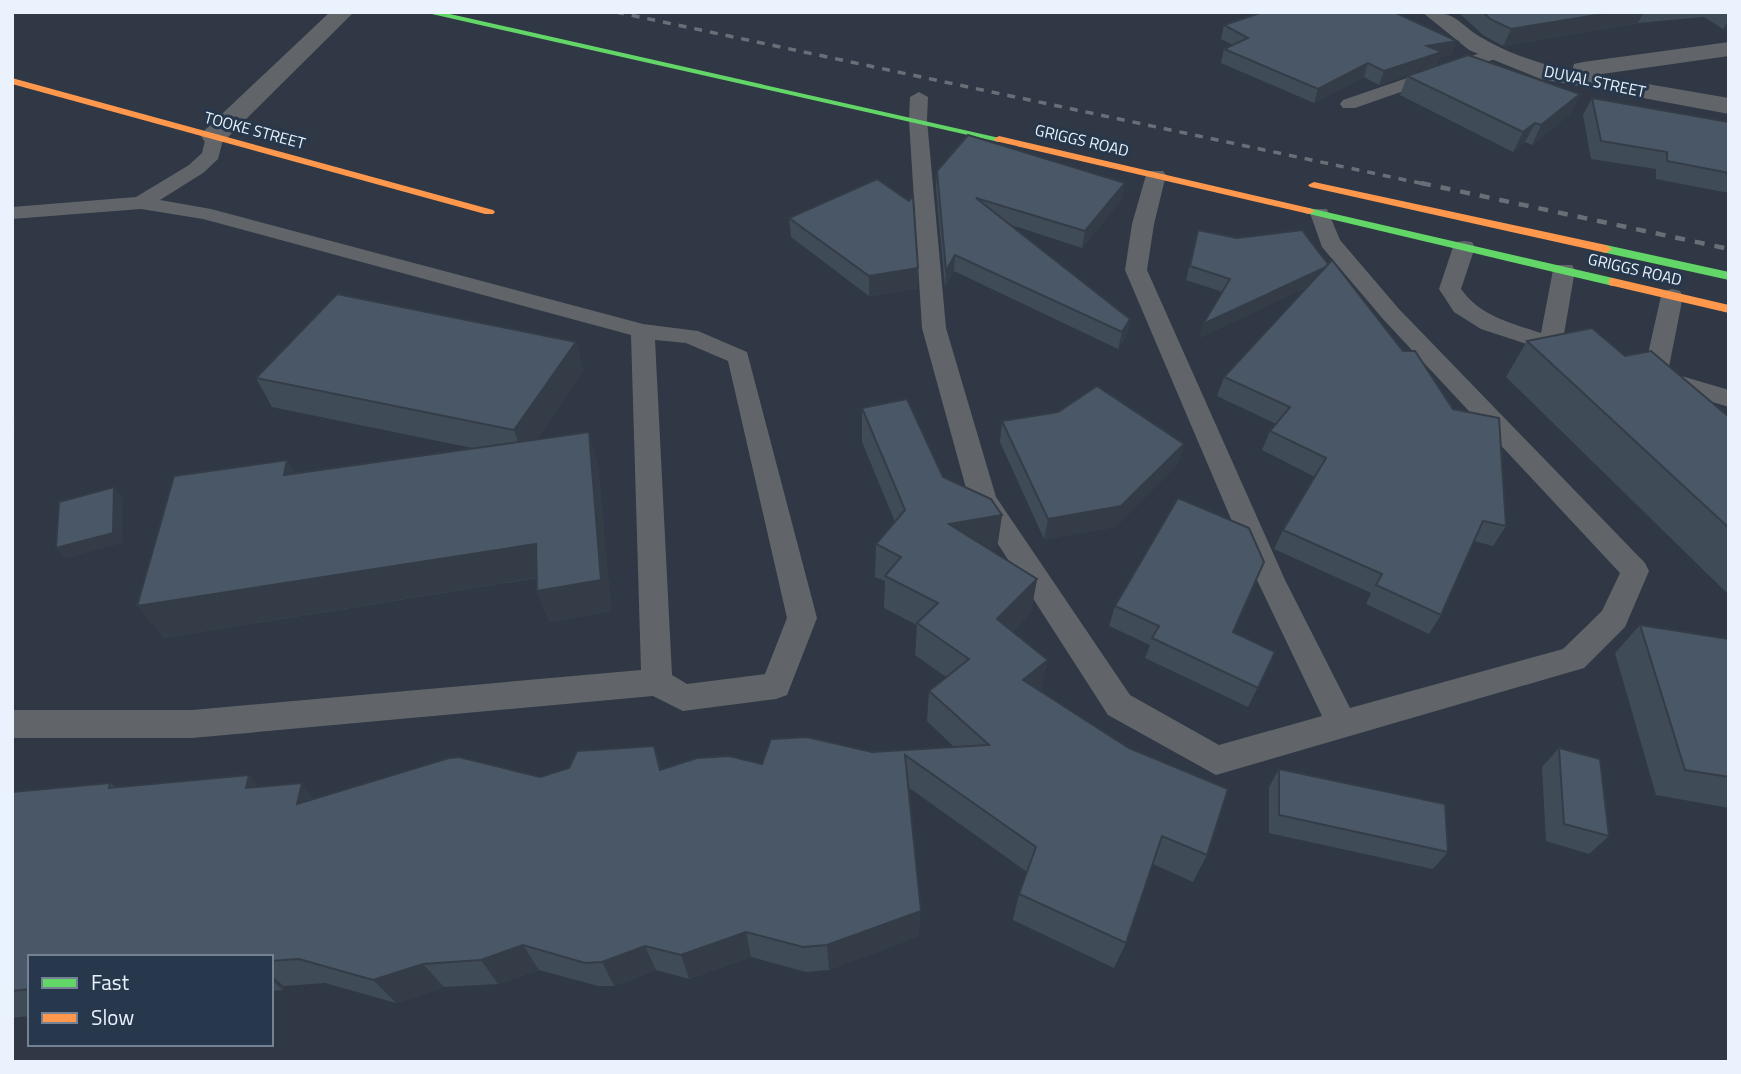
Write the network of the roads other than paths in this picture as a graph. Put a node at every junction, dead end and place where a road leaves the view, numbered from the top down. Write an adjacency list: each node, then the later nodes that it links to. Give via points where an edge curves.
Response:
1 (342, 12): 11 (street)
2 (427, 12): 8 (main road, GRIGGS ROAD)
3 (1433, 12): 5 (street, DUVAL STREET, via 1476,46)
4 (1729, 49): 6 (street)
5 (1495, 52): 6 (street, DUVAL STREET); 9 (lane)
6 (1550, 74): 10 (street, DUVAL STREET)
7 (12, 81): 11 (main road, TOOKE STREET)
8 (919, 103): 12 (main road, GRIGGS ROAD); 31 (lane, via 934,328 983,499 1119,705 1216,760)
9 (1349, 104)
10 (1729, 106)
11 (214, 136): 14 (lane, via 211,155 196,169); 16 (main road, TOOKE STREET)
12 (1156, 175): 17 (main road, GRIGGS ROAD); 31 (lane, via 1136,270 1271,580)
13 (1299, 181): 20 (main road, GRIGGS ROAD)
14 (141, 202): 15 (lane); 23 (lane, via 204,213)
15 (12, 212)
16 (489, 212)
17 (1320, 213): 18 (main road, GRIGGS ROAD); 31 (lane, via 1330,242 1391,314 1635,571 1614,619 1573,659)
18 (1464, 247): 19 (main road, GRIGGS ROAD); 24 (lane, via 1450,289 1462,307 1489,324)
19 (1564, 270): 21 (main road, GRIGGS ROAD); 24 (lane)
20 (1729, 276)
21 (1672, 296): 22 (main road, GRIGGS ROAD); 27 (lane)
22 (1729, 309)
23 (643, 331): 29 (lane); 29 (lane, via 690,337 739,357 802,618 776,686 683,698)
24 (1551, 344): 25 (lane)
25 (1590, 356)
26 (1629, 368): 27 (lane)
27 (1655, 376): 28 (lane)
28 (1729, 399)
29 (657, 682): 30 (lane, via 192,724)
30 (12, 724)
31 (1342, 725)

